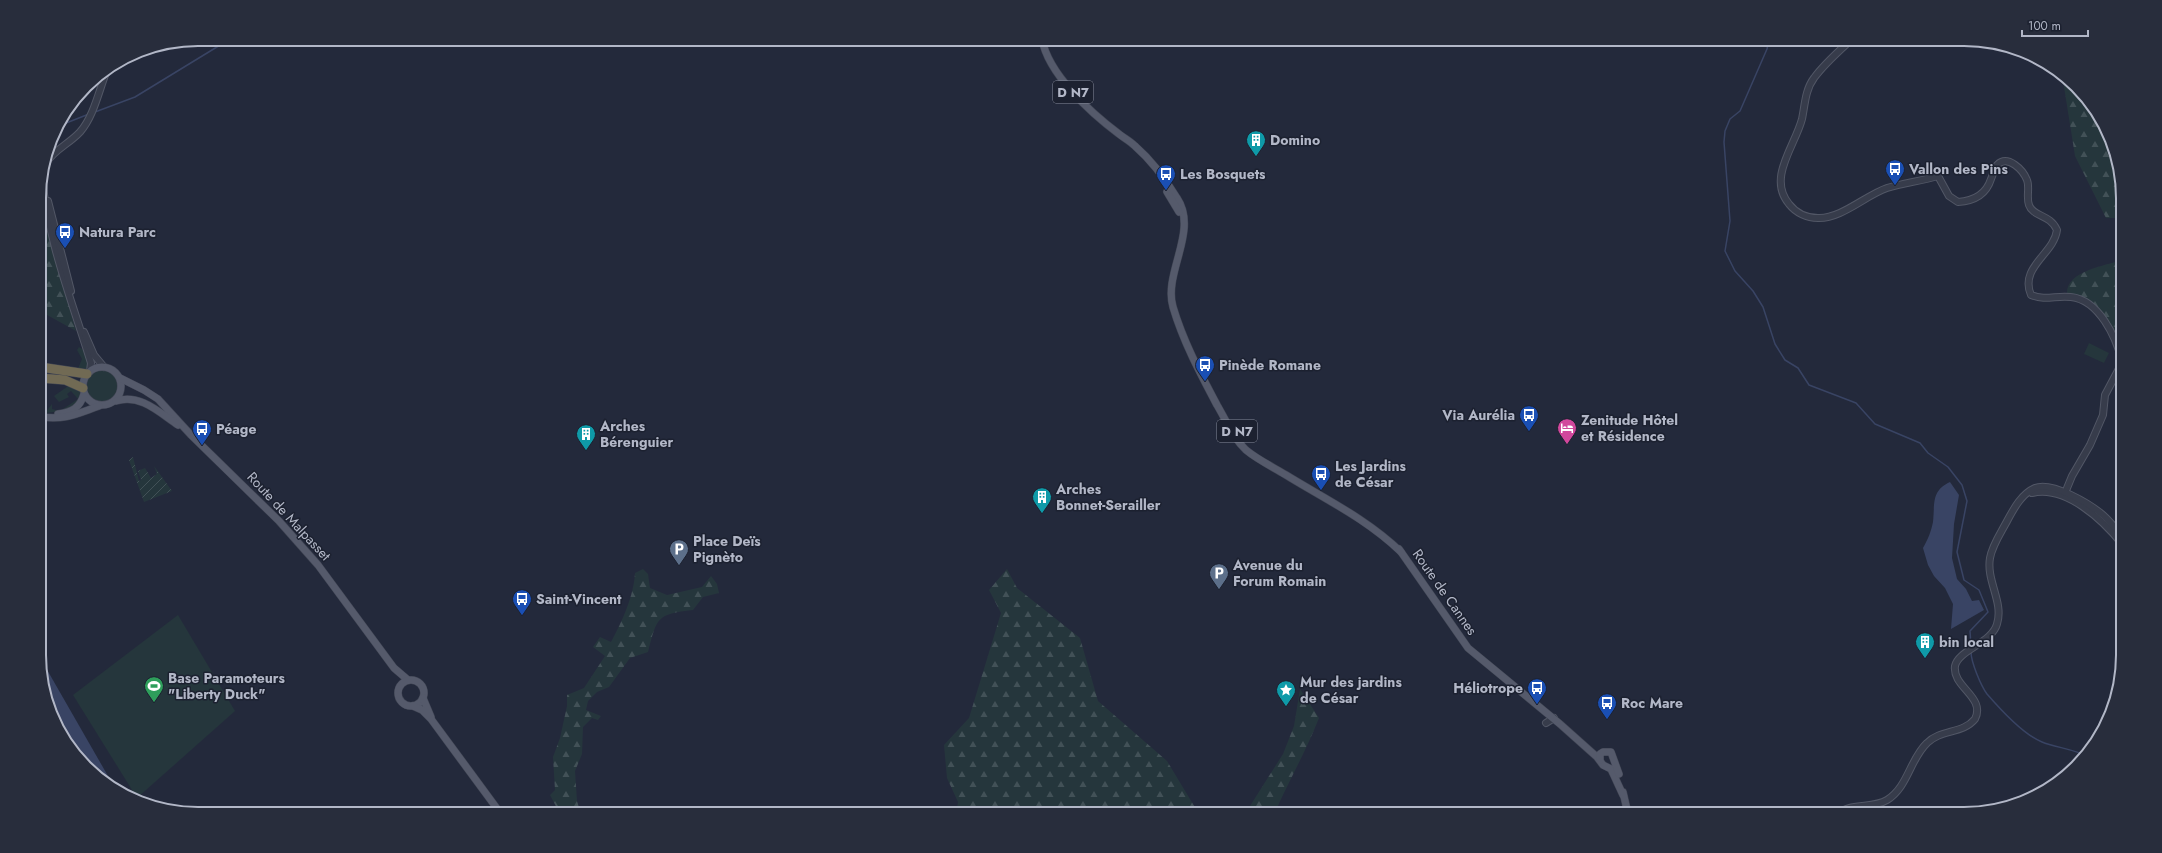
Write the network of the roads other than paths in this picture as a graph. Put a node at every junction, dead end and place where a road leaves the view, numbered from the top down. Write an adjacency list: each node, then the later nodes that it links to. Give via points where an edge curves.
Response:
1 (1044, 46): 9 (main road, Route de Cannes / D N7, via 1056,72 1082,102 1119,134 1144,161 1176,205 1180,222 1180,246 1172,289 1172,304)
2 (1845, 46): 11 (street, via 1813,79 1805,97 1802,119 1782,170 1780,184 1783,198 1791,207 1805,216 1819,218 1835,214 1887,188 1938,176 1949,196 1958,202 1969,201 1982,194 1989,185 1996,166 2002,161 2009,161 2021,169 2028,182 2029,205 2036,213 2049,218 2057,230 2054,242 2031,271 2028,282 2031,295 2041,299 2071,297 2091,305 2100,313)
3 (104, 79): 4 (street, via 89,118 79,133)
4 (52, 154)
5 (46, 197): 7 (street)
6 (46, 205): 8 (street)
7 (60, 249): 8 (street); 10 (street)
8 (61, 273): 10 (street)
9 (1178, 321): 19 (main road, Route de Cannes / D N7); 21 (main road, Route de Cannes / D N7, via 1191,354)
10 (83, 336): 12 (street); 14 (street, via 91,363)
11 (2116, 344)
12 (104, 367): 14 (main road); 17 (main road, via 111,369)
13 (46, 368): 14 (highway)
14 (89, 372): 18 (main road)
15 (2116, 374): 26 (street, via 2105,395 2103,415 2090,445)
16 (46, 378): 18 (highway, via 66,380)
17 (120, 378): 20 (main road, via 122,390); 25 (main road, Route de Malpasset, via 154,396)
18 (84, 391): 22 (main road, via 93,404); 23 (main road, via 81,403 76,408)
19 (1215, 391): 21 (main road); 31 (main road, Route de Cannes / D N7, via 1249,448 1381,528)
20 (116, 401): 22 (main road); 25 (main road, Route de Malpasset, via 125,398 138,400)
21 (1217, 404): 31 (main road, Route de Cannes / D N7, via 1231,430 1247,451 1360,519 1384,535)
22 (99, 406): 24 (main road, via 69,417)
23 (46, 416)
24 (46, 418)
25 (184, 429): 32 (main road, Route de Malpasset, via 301,544)
26 (2061, 493): 27 (street); 28 (street); 46 (street, via 2045,491 2026,494 2012,511 1990,558 1990,576 1999,610 1996,627 1955,665 1956,677 1976,703 1978,713 1975,719 1965,727 1941,734 1928,742 1899,789 1886,800 1874,805)
27 (2091, 507): 28 (street); 29 (street)
28 (2094, 514): 30 (street)
29 (2116, 529)
30 (2116, 537)
31 (1401, 552): 37 (main road, Route de Cannes / D N7, via 1468,648)
32 (394, 668): 33 (main road, Route de Malpasset); 34 (main road, Route de Malpasset)
33 (408, 680): 34 (main road); 35 (main road, via 416,680 423,686)
34 (400, 687): 36 (main road, via 400,698 405,704)
35 (423, 698): 36 (main road); 38 (main road)
36 (413, 706): 38 (main road)
37 (1554, 718): 39 (street); 40 (main road, Route de Cannes / D N7)
38 (432, 719): 44 (main road)
39 (1546, 723)
40 (1560, 724): 41 (main road, Route de Cannes / D N7, via 1594,749); 42 (main road, Route de Cannes / D N7)
41 (1603, 752): 42 (main road, via 1600,754); 43 (main road, via 1611,752 1614,757)
42 (1600, 760): 43 (main road, via 1603,765)
43 (1610, 764): 45 (main road)
44 (496, 807)
45 (1626, 807)
46 (1857, 807)

